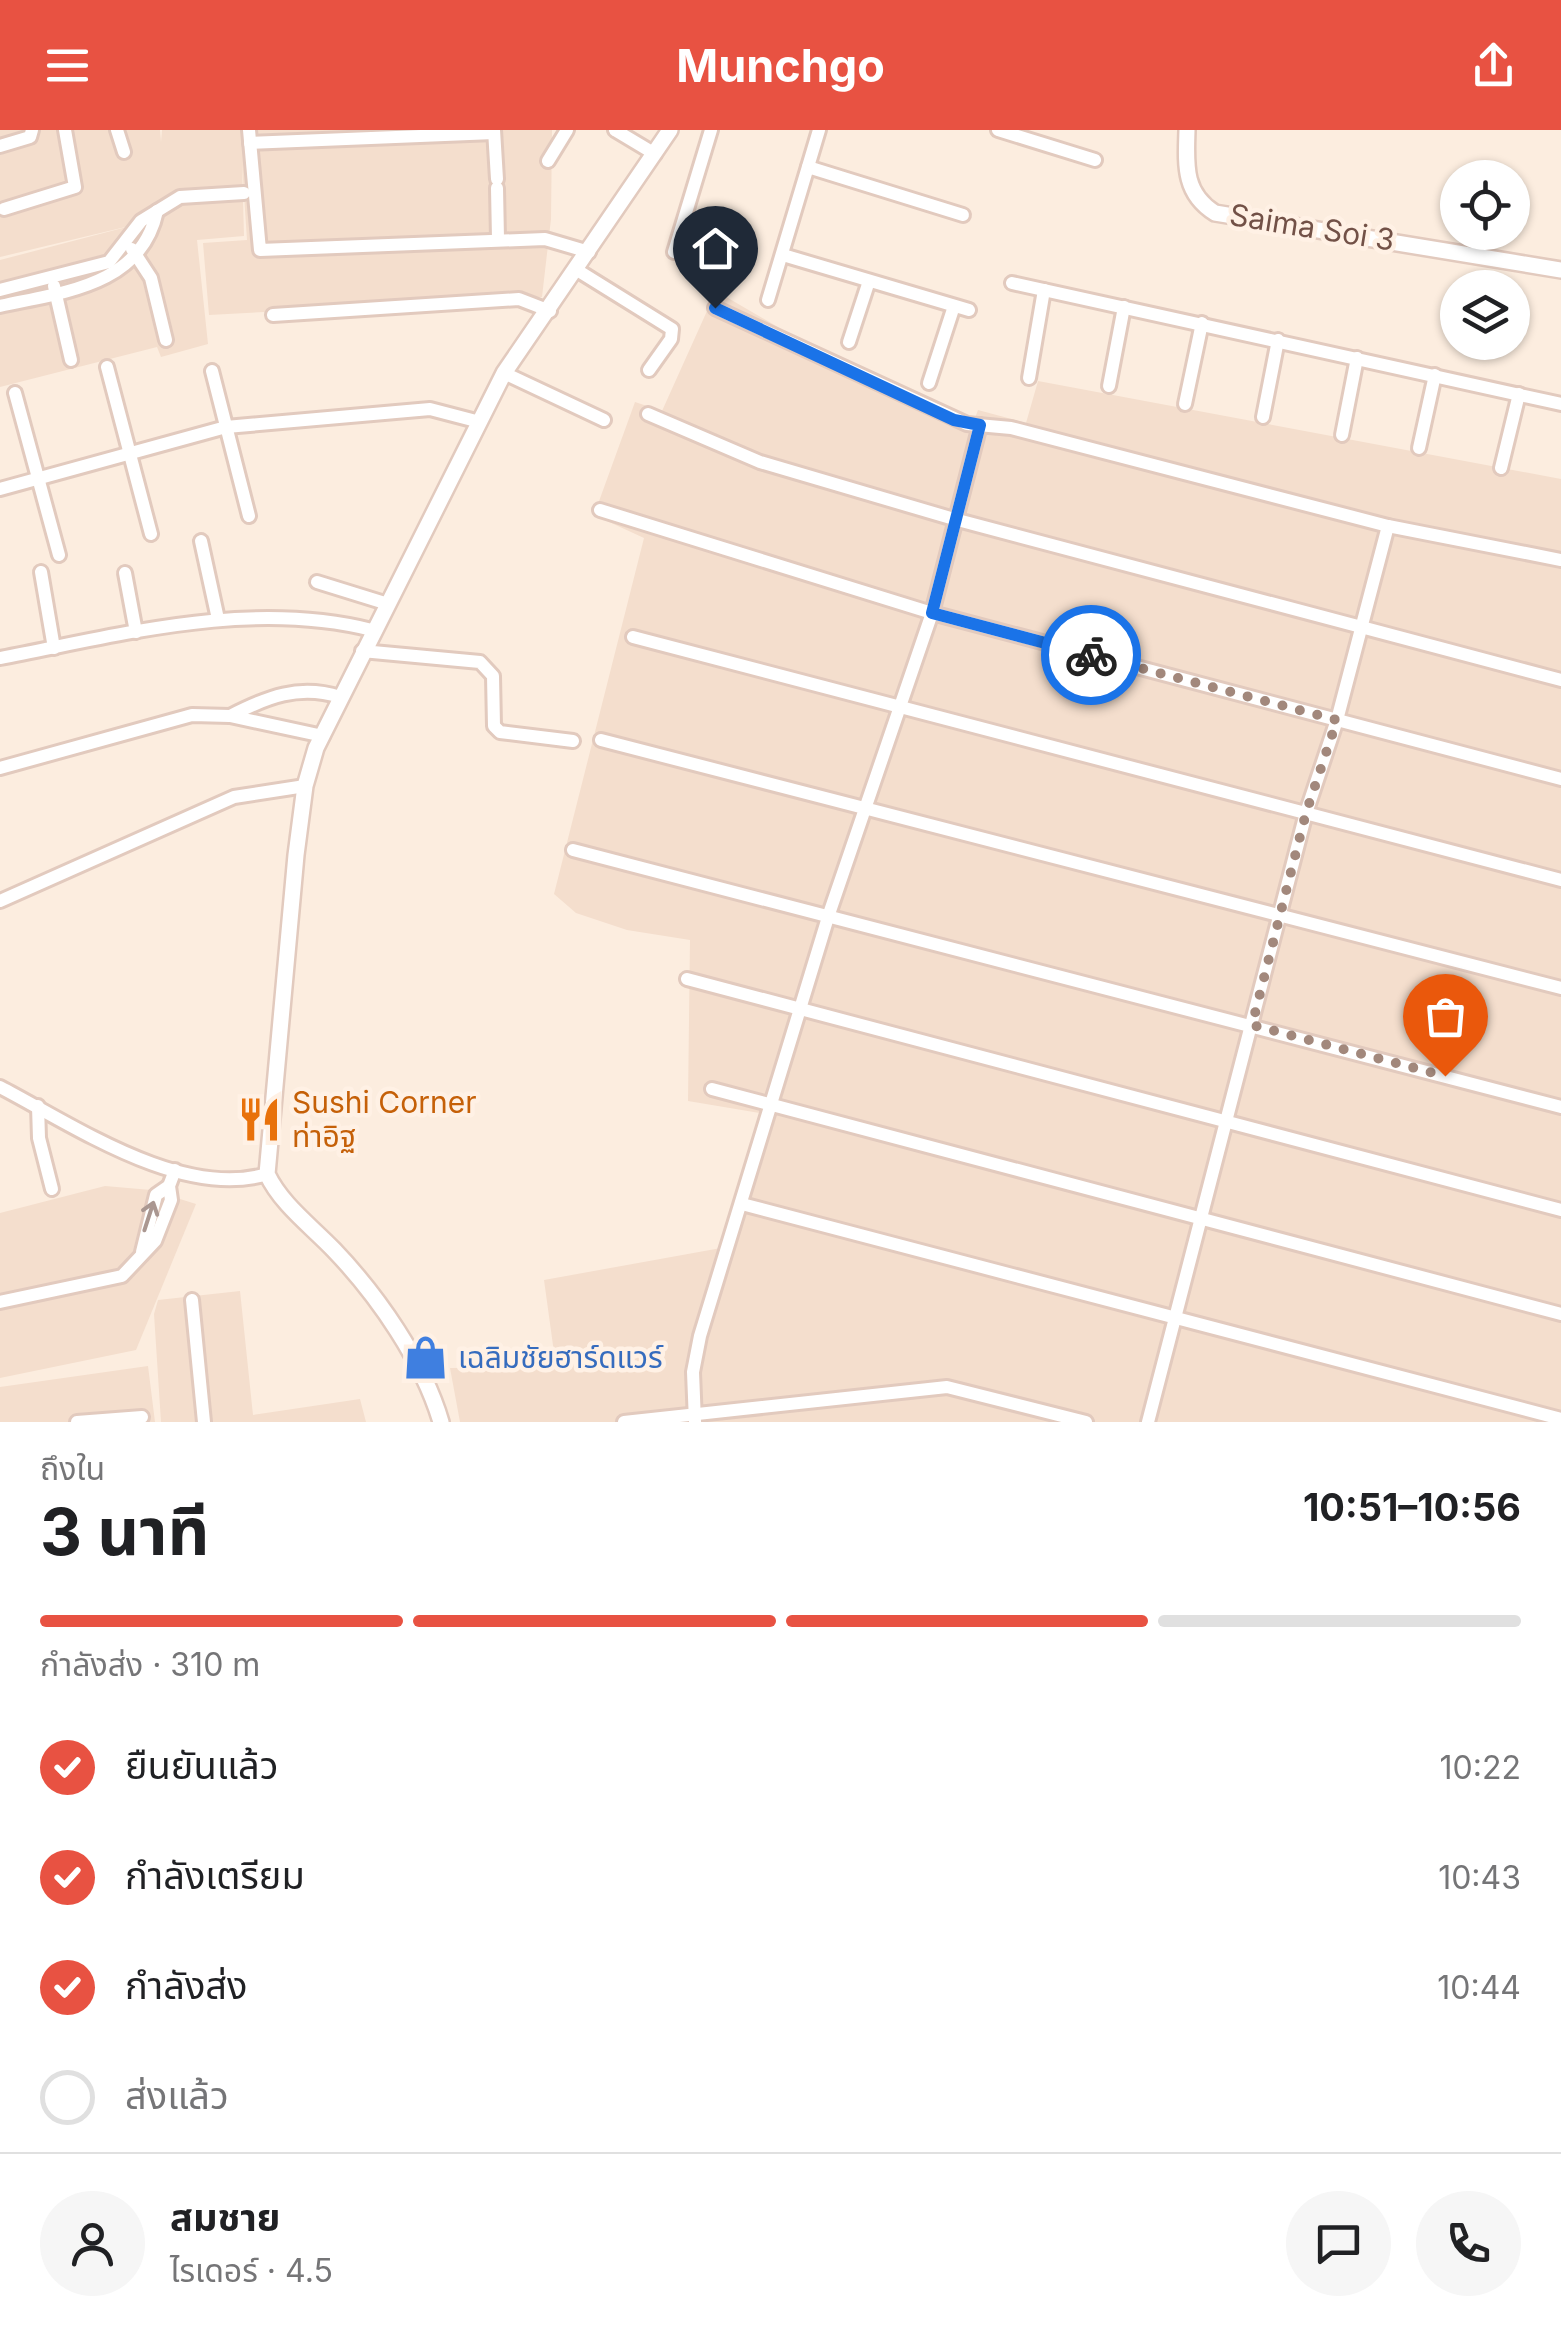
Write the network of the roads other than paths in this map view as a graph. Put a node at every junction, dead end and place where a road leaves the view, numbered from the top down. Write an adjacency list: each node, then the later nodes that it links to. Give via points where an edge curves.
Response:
1 (32, 130): 13 (street, via 30,137)
2 (66, 130): 20 (street, via 75,187)
3 (117, 130): 14 (street)
4 (566, 130): 17 (street)
5 (615, 130): 15 (street)
6 (670, 130): 15 (street)
7 (711, 130): 25 (street)
8 (819, 130): 18 (street)
9 (998, 130): 16 (street)
10 (1187, 130): 28 (street, Saima Soi 3, via 1192,192 1215,213)
11 (494, 131): 12 (street); 22 (street)
12 (250, 137): 22 (street, via 260,250)
13 (0, 146)
14 (124, 152)
15 (655, 154): 24 (street)
16 (1095, 160)
17 (548, 162)
18 (808, 167): 21 (street); 26 (street)
19 (244, 193): 23 (street, via 195,193 156,211)
20 (4, 210)
21 (963, 215)
22 (498, 239): 24 (street, via 558,240)
23 (132, 249): 29 (street, via 98,268); 34 (street, via 118,273); 42 (street, via 151,278)
24 (589, 252): 27 (street)
25 (674, 252)
26 (783, 255): 30 (street); 35 (street)
27 (577, 270): 39 (street); 48 (street, via 672,329)
28 (1561, 270)
29 (52, 278): 32 (street); 34 (street)
30 (868, 280): 44 (street); 53 (street, via 961,308)
31 (1012, 284): 33 (street)
32 (0, 290)
33 (1044, 290): 37 (street); 52 (street)
34 (56, 294): 36 (street); 46 (street)
35 (768, 300)
36 (0, 306)
37 (1124, 307): 41 (street); 54 (street)
38 (715, 308): 63 (street, via 954,420)
39 (550, 311): 40 (street, via 519,299); 50 (street)
40 (273, 315)
41 (1202, 323): 43 (street); 57 (street)
42 (166, 340)
43 (1278, 340): 45 (street); 60 (street)
44 (849, 342)
45 (1358, 358): 51 (street); 65 (street)
46 (71, 360)
47 (107, 367): 67 (street)
48 (648, 370)
49 (212, 371): 64 (street)
50 (504, 373): 61 (street); 62 (street)
51 (1435, 375): 56 (street); 66 (street)
52 (1028, 378)
53 (929, 384)
54 (1108, 386)
55 (15, 393): 69 (street)
56 (1518, 394): 58 (street); 68 (street)
57 (1185, 404)
58 (1561, 404)
59 (648, 414): 73 (street, via 760,462)
60 (1263, 418)
61 (604, 420)
62 (476, 421): 64 (street, via 430,409); 82 (street)
63 (980, 425): 73 (street); 74 (street)
64 (226, 427): 67 (street); 72 (street)
65 (1342, 435)
66 (1419, 448)
67 (130, 454): 69 (street); 75 (street)
68 (1501, 468)
69 (38, 478): 70 (street); 77 (street)
70 (0, 489)
71 (600, 510): 83 (street)
72 (249, 516)
73 (954, 518): 83 (street); 85 (street)
74 (1388, 526): 78 (street); 85 (street)
75 (151, 534)
76 (201, 540): 84 (street)
77 (59, 555)
78 (1561, 560)
79 (41, 572): 89 (street)
80 (125, 573): 87 (street)
81 (317, 582): 82 (street)
82 (388, 604): 86 (street)
83 (932, 613): 94 (street); 96 (street)
84 (218, 618): 86 (street, via 331,621); 87 (street)
85 (1362, 627): 92 (street); 96 (street)
86 (372, 630): 90 (street)
87 (136, 632): 89 (street)
88 (633, 637): 94 (street)
89 (54, 648): 91 (street)
90 (362, 651): 93 (street); 99 (street, via 480,662 492,676 494,726 500,732)
91 (0, 658)
92 (1561, 680)
93 (340, 697): 95 (street, via 296,691); 97 (street)
94 (902, 706): 103 (street); 104 (street)
95 (230, 716): 97 (street); 100 (street, via 192,715)
96 (1337, 720): 101 (street); 104 (street)
97 (323, 736): 102 (street)
98 (601, 740): 103 (street)
99 (573, 742)
100 (0, 768)
101 (1561, 779)
102 (305, 786): 107 (street, via 234,797); 121 (street)
103 (868, 805): 108 (street); 109 (street)
104 (1306, 813): 106 (street); 108 (street)
105 (573, 850): 109 (street)
106 (1561, 880)
107 (0, 901)
108 (1282, 913): 111 (street); 113 (street)
109 (829, 914): 112 (street); 113 (street)
110 (687, 979): 112 (street)
111 (1561, 988)
112 (800, 1010): 117 (street); 119 (street)
113 (1252, 1025): 118 (street); 119 (street)
114 (712, 1089): 117 (street)
115 (3, 1092): 116 (street)
116 (38, 1106): 120 (street); 122 (street)
117 (773, 1106): 123 (street); 125 (street)
118 (1561, 1107)
119 (1227, 1123): 124 (street); 125 (street)
120 (175, 1170): 121 (street, via 231,1181); 127 (street, via 155,1241 122,1276)
121 (267, 1174): 135 (street, via 367,1290 430,1390)
122 (52, 1190)
123 (742, 1204): 129 (street); 131 (street, via 694,1357)
124 (1561, 1210)
125 (1202, 1218): 128 (street); 129 (street)
126 (192, 1300): 134 (street)
127 (0, 1302)
128 (1561, 1314)
129 (1174, 1318): 132 (street); 138 (street)
130 (142, 1417): 133 (street)
131 (694, 1417): 136 (street); 137 (street, via 947,1388)
132 (1561, 1419)
133 (77, 1422)
134 (204, 1422)
135 (442, 1422)
136 (624, 1422)
137 (1086, 1422)
138 (1148, 1422)

